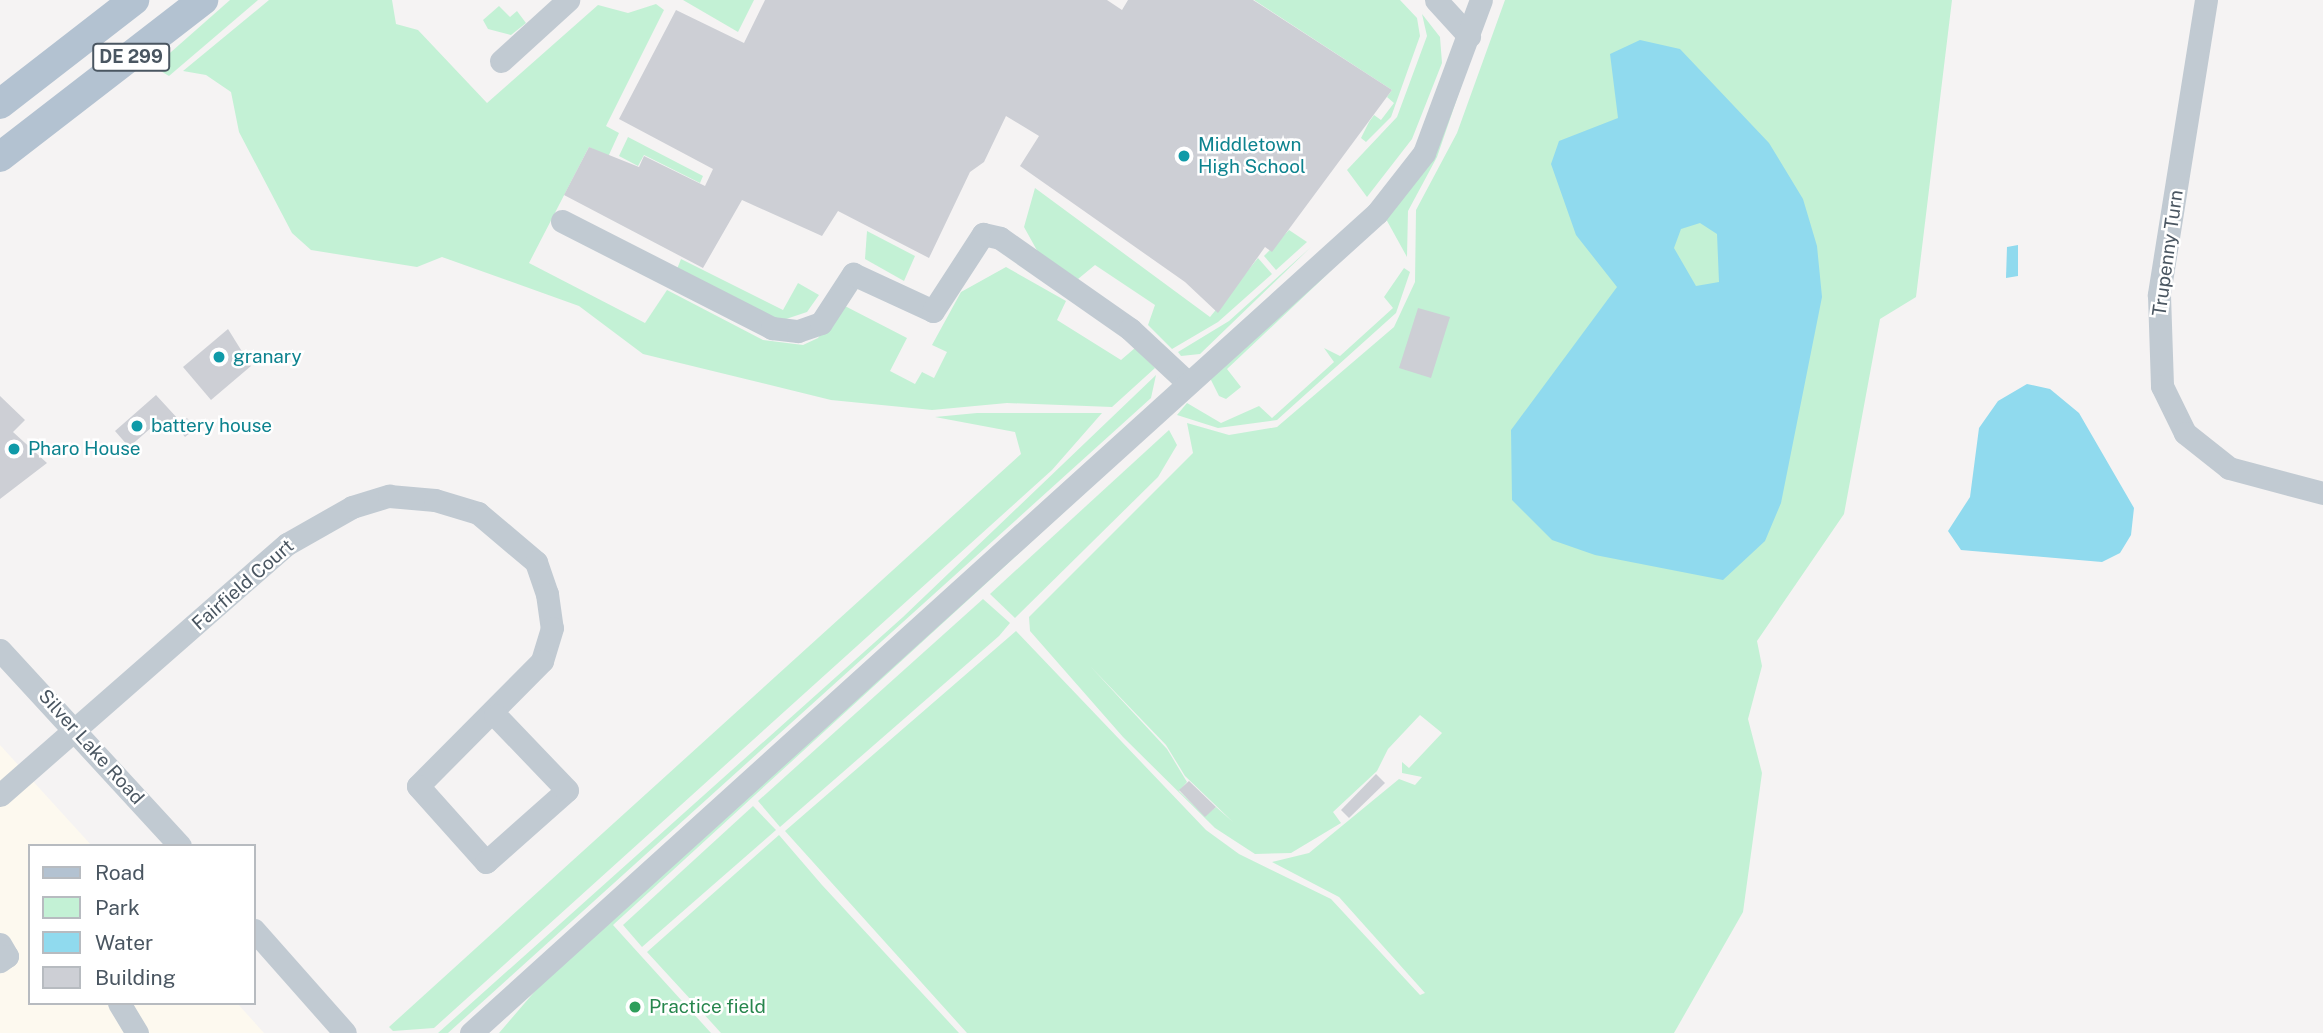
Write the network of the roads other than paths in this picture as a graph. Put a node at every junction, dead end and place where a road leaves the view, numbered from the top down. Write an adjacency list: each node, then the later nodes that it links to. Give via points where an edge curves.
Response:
1 (134, 0): 9 (main road, DE 299)
2 (203, 0): 10 (main road, DE 299)
3 (568, 0): 8 (street)
4 (1481, 0): 7 (street)
5 (2206, 0): 13 (street, Trupenny Turn, via 2159,295 2162,386 2185,433 2228,468)
6 (1438, 1): 7 (street)
7 (1469, 36): 12 (street, via 1424,153 1377,213)
8 (500, 61)
9 (0, 104)
10 (0, 158)
11 (562, 221): 12 (street, via 772,328 798,331 821,323 853,274 933,311 983,234 1000,238 1130,329)
12 (1187, 382): 23 (street)
13 (2323, 493)
14 (0, 650): 16 (street, Silver Lake Road)
15 (495, 715): 15 (street, Fairfield Court, via 418,786 486,862 567,790); 16 (street, Fairfield Court, via 542,661 552,628 536,562 478,513 435,500 388,496 352,507 287,544)
16 (79, 732): 17 (street, Fairfield Court); 18 (street, Silver Lake Road)
17 (0, 796)
18 (178, 844)
19 (256, 932): 22 (street)
20 (120, 1005): 21 (street)
21 (137, 1033)
22 (345, 1033)
23 (471, 1033)

